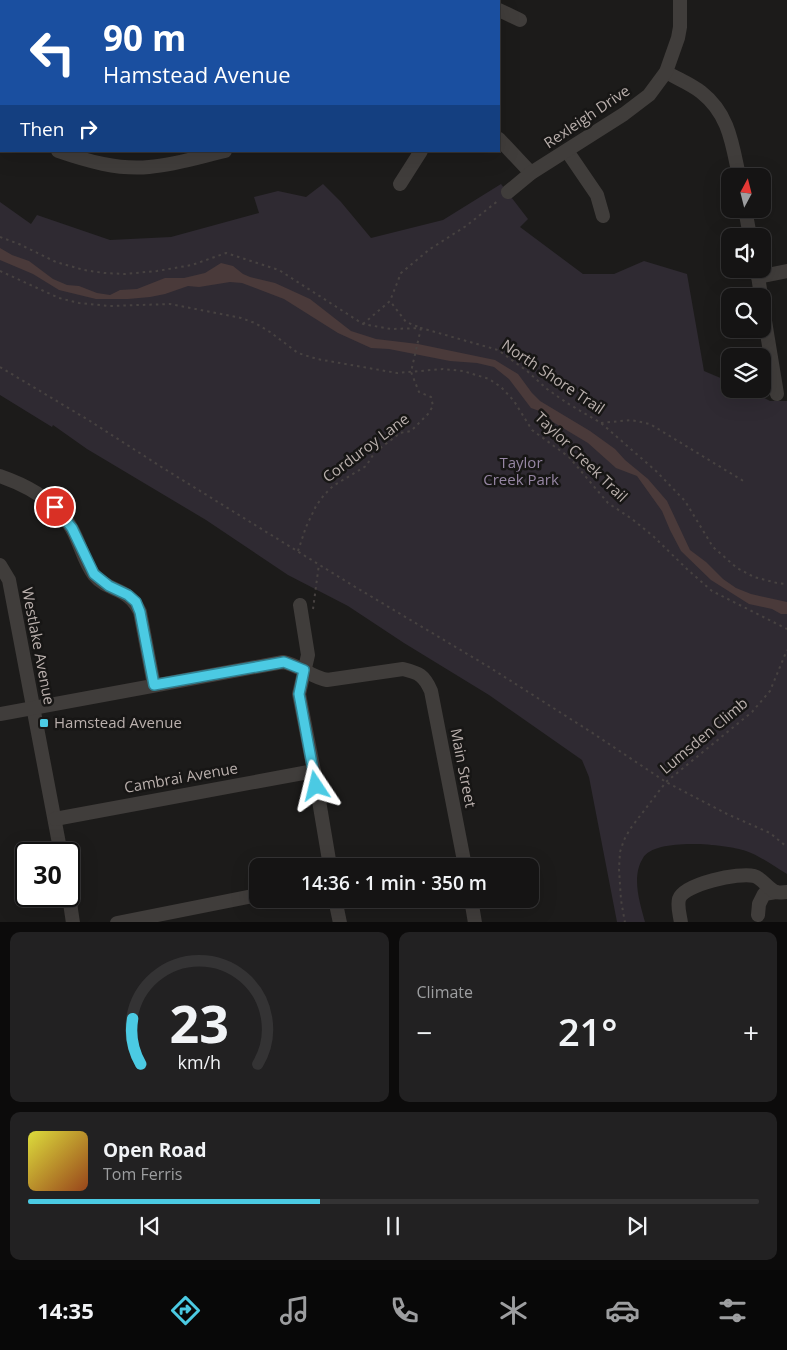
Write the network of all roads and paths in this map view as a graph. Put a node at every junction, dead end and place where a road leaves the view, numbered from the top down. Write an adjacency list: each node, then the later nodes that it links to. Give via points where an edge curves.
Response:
1 (680, 0): 4 (street, Rexleigh Drive, via 678,38)
2 (500, 14): 3 (street)
3 (520, 20)
4 (666, 72): 6 (street, Rexleigh Drive, via 642,101); 10 (street, via 700,91 719,112 730,134)
5 (500, 140): 11 (street)
6 (567, 151): 11 (street, Rexleigh Drive); 14 (street, via 598,195)
7 (61, 152): 8 (street, via 113,166 148,167)
8 (221, 152)
9 (420, 152): 12 (street)
10 (737, 168)
11 (531, 173): 13 (street, Rexleigh Drive)
12 (400, 184)
13 (508, 192): 19 (path, via 401,273)
14 (603, 216)
15 (0, 237): 20 (path, North Shore Trail, via 56,262 104,273 125,274 192,265 226,252 279,270)
16 (0, 271): 24 (path, Taylor Creek Trail, via 79,303 110,306 170,304 224,314 255,323 289,348 308,357 397,373)
17 (787, 271): 18 (street)
18 (771, 272)
19 (390, 301): 20 (path); 21 (path, via 406,322)
20 (363, 324): 21 (path, North Shore Trail, via 390,329)
21 (420, 329): 24 (path); 26 (path, North Shore Trail, via 498,350 547,389)
22 (768, 338): 25 (street)
23 (0, 367): 29 (path)
24 (411, 372): 29 (path, Corduroy Lane, via 419,392 431,397 433,406 428,414 411,431 400,434 376,452 366,466 324,494 306,527); 34 (path, Taylor Creek Trail, via 463,371 489,379 501,387 532,430 569,457 608,502 653,536 712,591)
25 (778, 394)
26 (601, 423): 28 (path, via 631,420 650,424); 32 (path, North Shore Trail, via 685,501 713,547 737,568 754,578)
27 (0, 476): 37 (street, via 24,484 55,507 72,528 94,574 136,602)
28 (745, 482)
29 (298, 551): 31 (path)
30 (0, 564): 38 (street, Westlake Avenue, via 9,580)
31 (319, 564): 33 (path); 41 (path, via 497,672)
32 (787, 584)
33 (307, 605): 36 (street, via 308,655)
34 (787, 629)
35 (787, 650): 41 (path, Lumsden Climb, via 770,691 752,712)
36 (304, 670): 37 (street, via 284,662); 40 (street, via 299,694); 46 (street, Main Street, via 327,680 403,669 425,678 436,712)
37 (154, 685): 38 (street)
38 (34, 708): 39 (street); 42 (street, Westlake Avenue)
39 (0, 714)
40 (314, 770): 42 (street, Cambrai Avenue); 45 (street)
41 (666, 782): 44 (path, via 770,833); 57 (path, Lumsden Climb, via 637,818 620,852)
42 (55, 819): 43 (street, Westlake Avenue)
43 (59, 842)
44 (787, 847)
45 (329, 858)
46 (463, 858)
47 (782, 892): 52 (street, via 764,894); 58 (street, via 754,876 701,884 687,889 679,898)
48 (249, 898): 54 (street)
49 (71, 907): 53 (street)
50 (338, 908): 55 (street)
51 (473, 908): 56 (street)
52 (758, 915)
53 (74, 922)
54 (117, 922)
55 (340, 922)
56 (475, 922)
57 (625, 922)
58 (681, 922)

